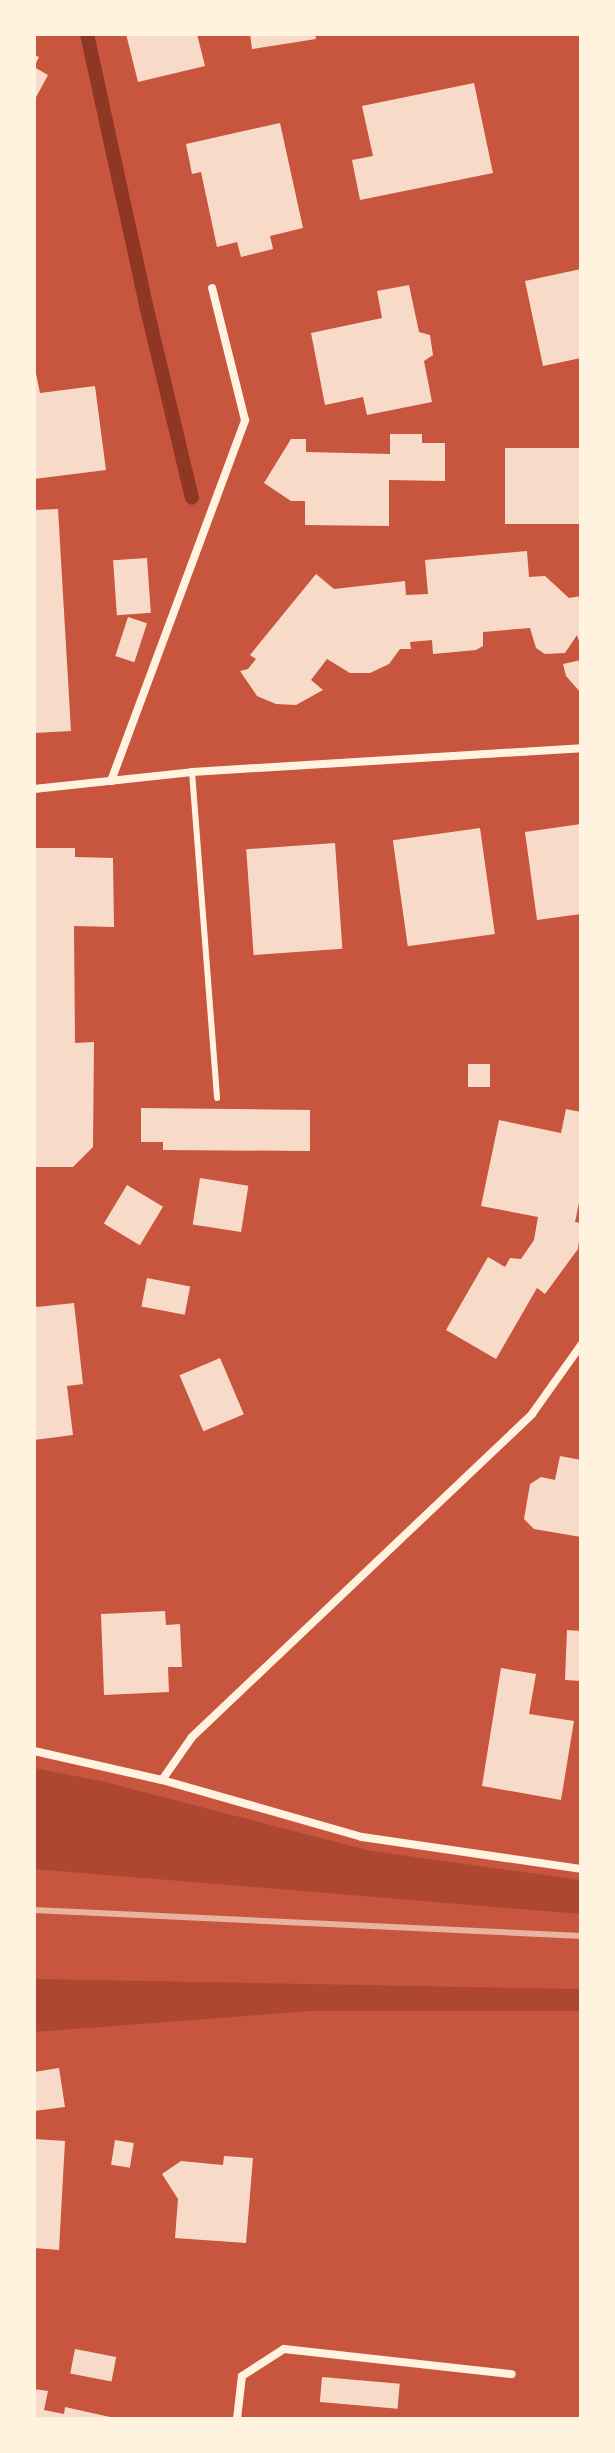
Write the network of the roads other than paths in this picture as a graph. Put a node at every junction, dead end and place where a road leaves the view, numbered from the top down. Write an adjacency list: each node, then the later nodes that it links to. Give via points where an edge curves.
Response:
1 (212, 288): 4 (street, via 245,420)
2 (581, 748): 3 (street)
3 (192, 772): 4 (street); 6 (lane)
4 (111, 781): 5 (street)
5 (34, 789)
6 (217, 1098)
7 (581, 1345): 9 (street, via 532,1414 192,1737)
8 (34, 1751): 9 (street)
9 (162, 1780): 10 (street, via 362,1837)
10 (581, 1869)
11 (512, 2374): 12 (street, via 284,2349 242,2376)
12 (237, 2419)

